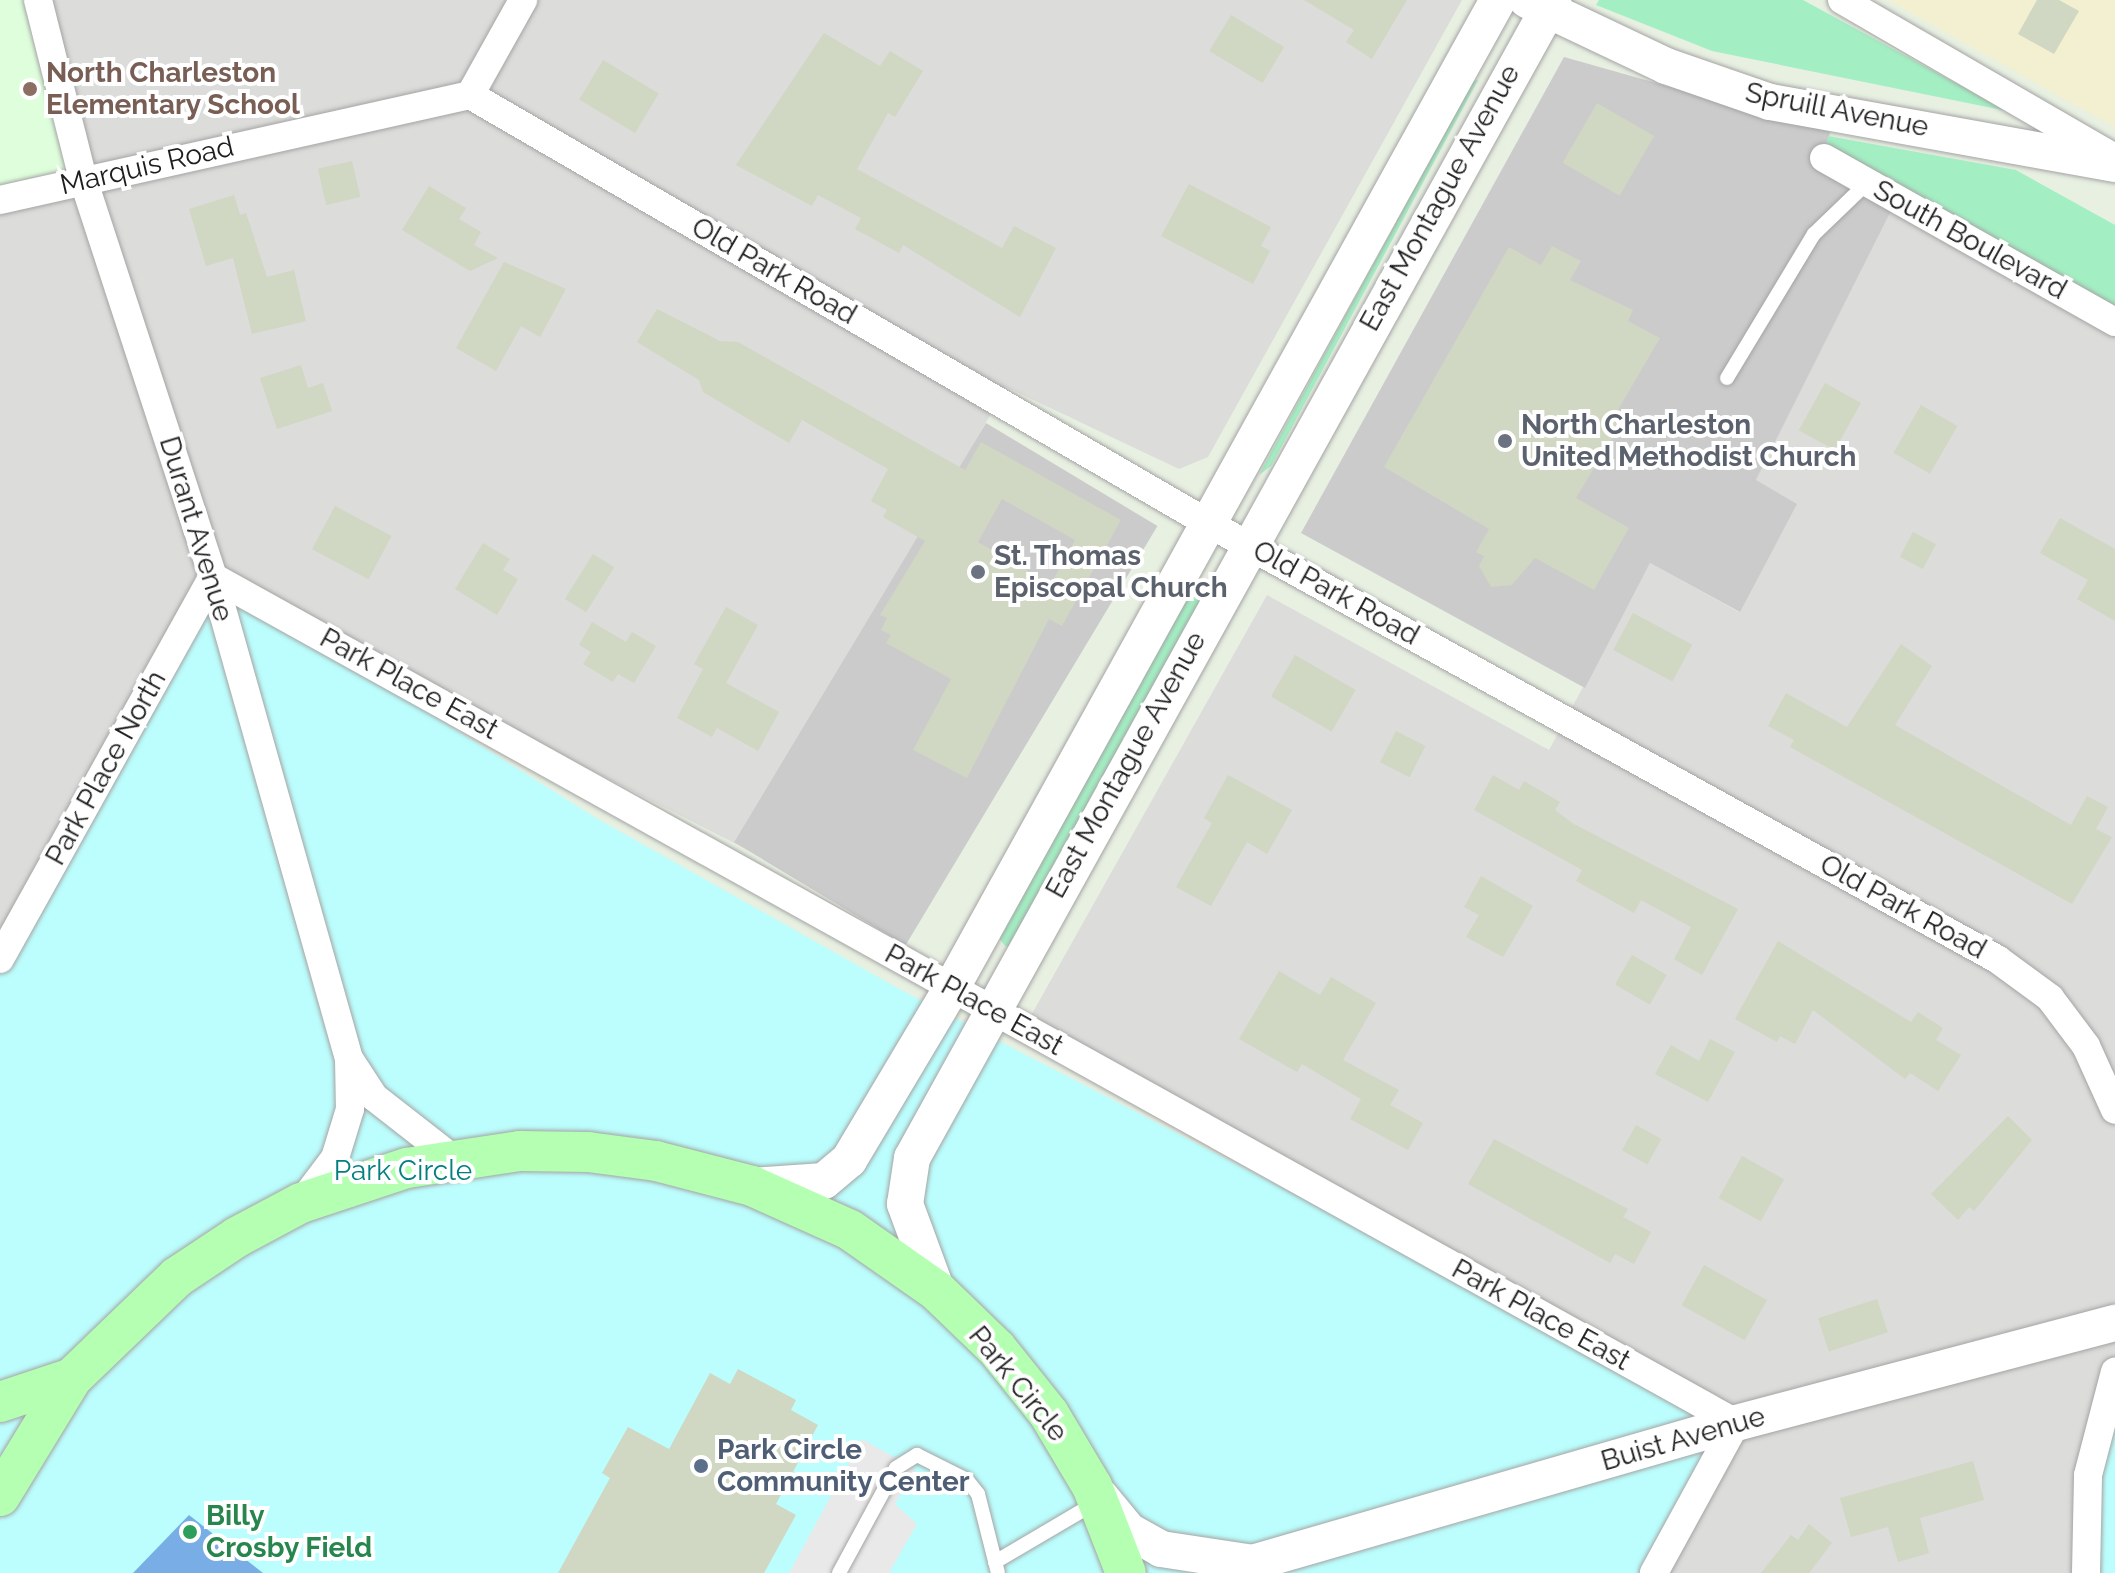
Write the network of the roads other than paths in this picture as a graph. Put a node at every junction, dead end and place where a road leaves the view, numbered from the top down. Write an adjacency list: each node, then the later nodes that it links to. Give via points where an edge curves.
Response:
1 (38, 0): 9 (street, Durant Avenue)
2 (523, 0): 6 (street)
3 (1498, 0): 14 (street, East Montague Avenue)
4 (1842, 0): 8 (street)
5 (1542, 3): 8 (street, Spruill Avenue, via 1666,66 1770,102); 15 (street, East Montague Avenue)
6 (470, 95): 9 (street, Marquis Road); 14 (street, Old Park Road)
7 (1824, 158): 10 (street, South Boulevard)
8 (2115, 161)
9 (83, 179): 11 (street, Marquis Road); 16 (street, Durant Avenue)
10 (1868, 182): 12 (street, South Boulevard); 13 (lane, via 1814,234)
11 (0, 200)
12 (2115, 322)
13 (1727, 378)
14 (1206, 522): 15 (street, Old Park Road); 18 (street, East Montague Avenue)
15 (1248, 545): 19 (street, East Montague Avenue); 21 (street, Old Park Road, via 1997,959 2050,998 2086,1046)
16 (213, 577): 17 (street, Park Place North); 18 (street, Park Place East); 20 (street, Durant Avenue)
17 (0, 959)
18 (952, 987): 19 (street, Park Place East); 23 (street, East Montague Avenue, via 849,1160 824,1181)
19 (990, 1008): 25 (street, East Montague Avenue, via 905,1182 905,1204); 30 (street, Park Place East)
20 (349, 1059): 22 (street, Durant Avenue, via 374,1097); 24 (street, Durant Avenue, via 350,1109 335,1158)
21 (2115, 1110)
22 (452, 1158): 23 (main road, Park Circle, via 588,1152 656,1161); 24 (main road, Park Circle)
23 (752, 1186): 25 (main road, Park Circle, via 850,1230)
24 (301, 1203): 28 (main road, Park Circle, via 177,1277)
25 (937, 1291): 31 (main road, Park Circle, via 997,1349 1041,1403)
26 (2115, 1323): 30 (street, Buist Avenue)
27 (2115, 1371): 38 (street, via 2088,1475)
28 (72, 1378): 29 (main road); 32 (main road, Park Circle)
29 (0, 1402)
30 (1736, 1423): 34 (street, Buist Avenue); 37 (street)
31 (1095, 1494): 33 (lane); 34 (street, Buist Avenue, via 1141,1540); 36 (main road, Park Circle)
32 (0, 1496)
33 (997, 1567): 35 (lane, via 978,1494 967,1480 917,1455 896,1468)
34 (1244, 1568)
35 (839, 1573)
36 (1126, 1573)
37 (1654, 1573)
38 (2086, 1573)

